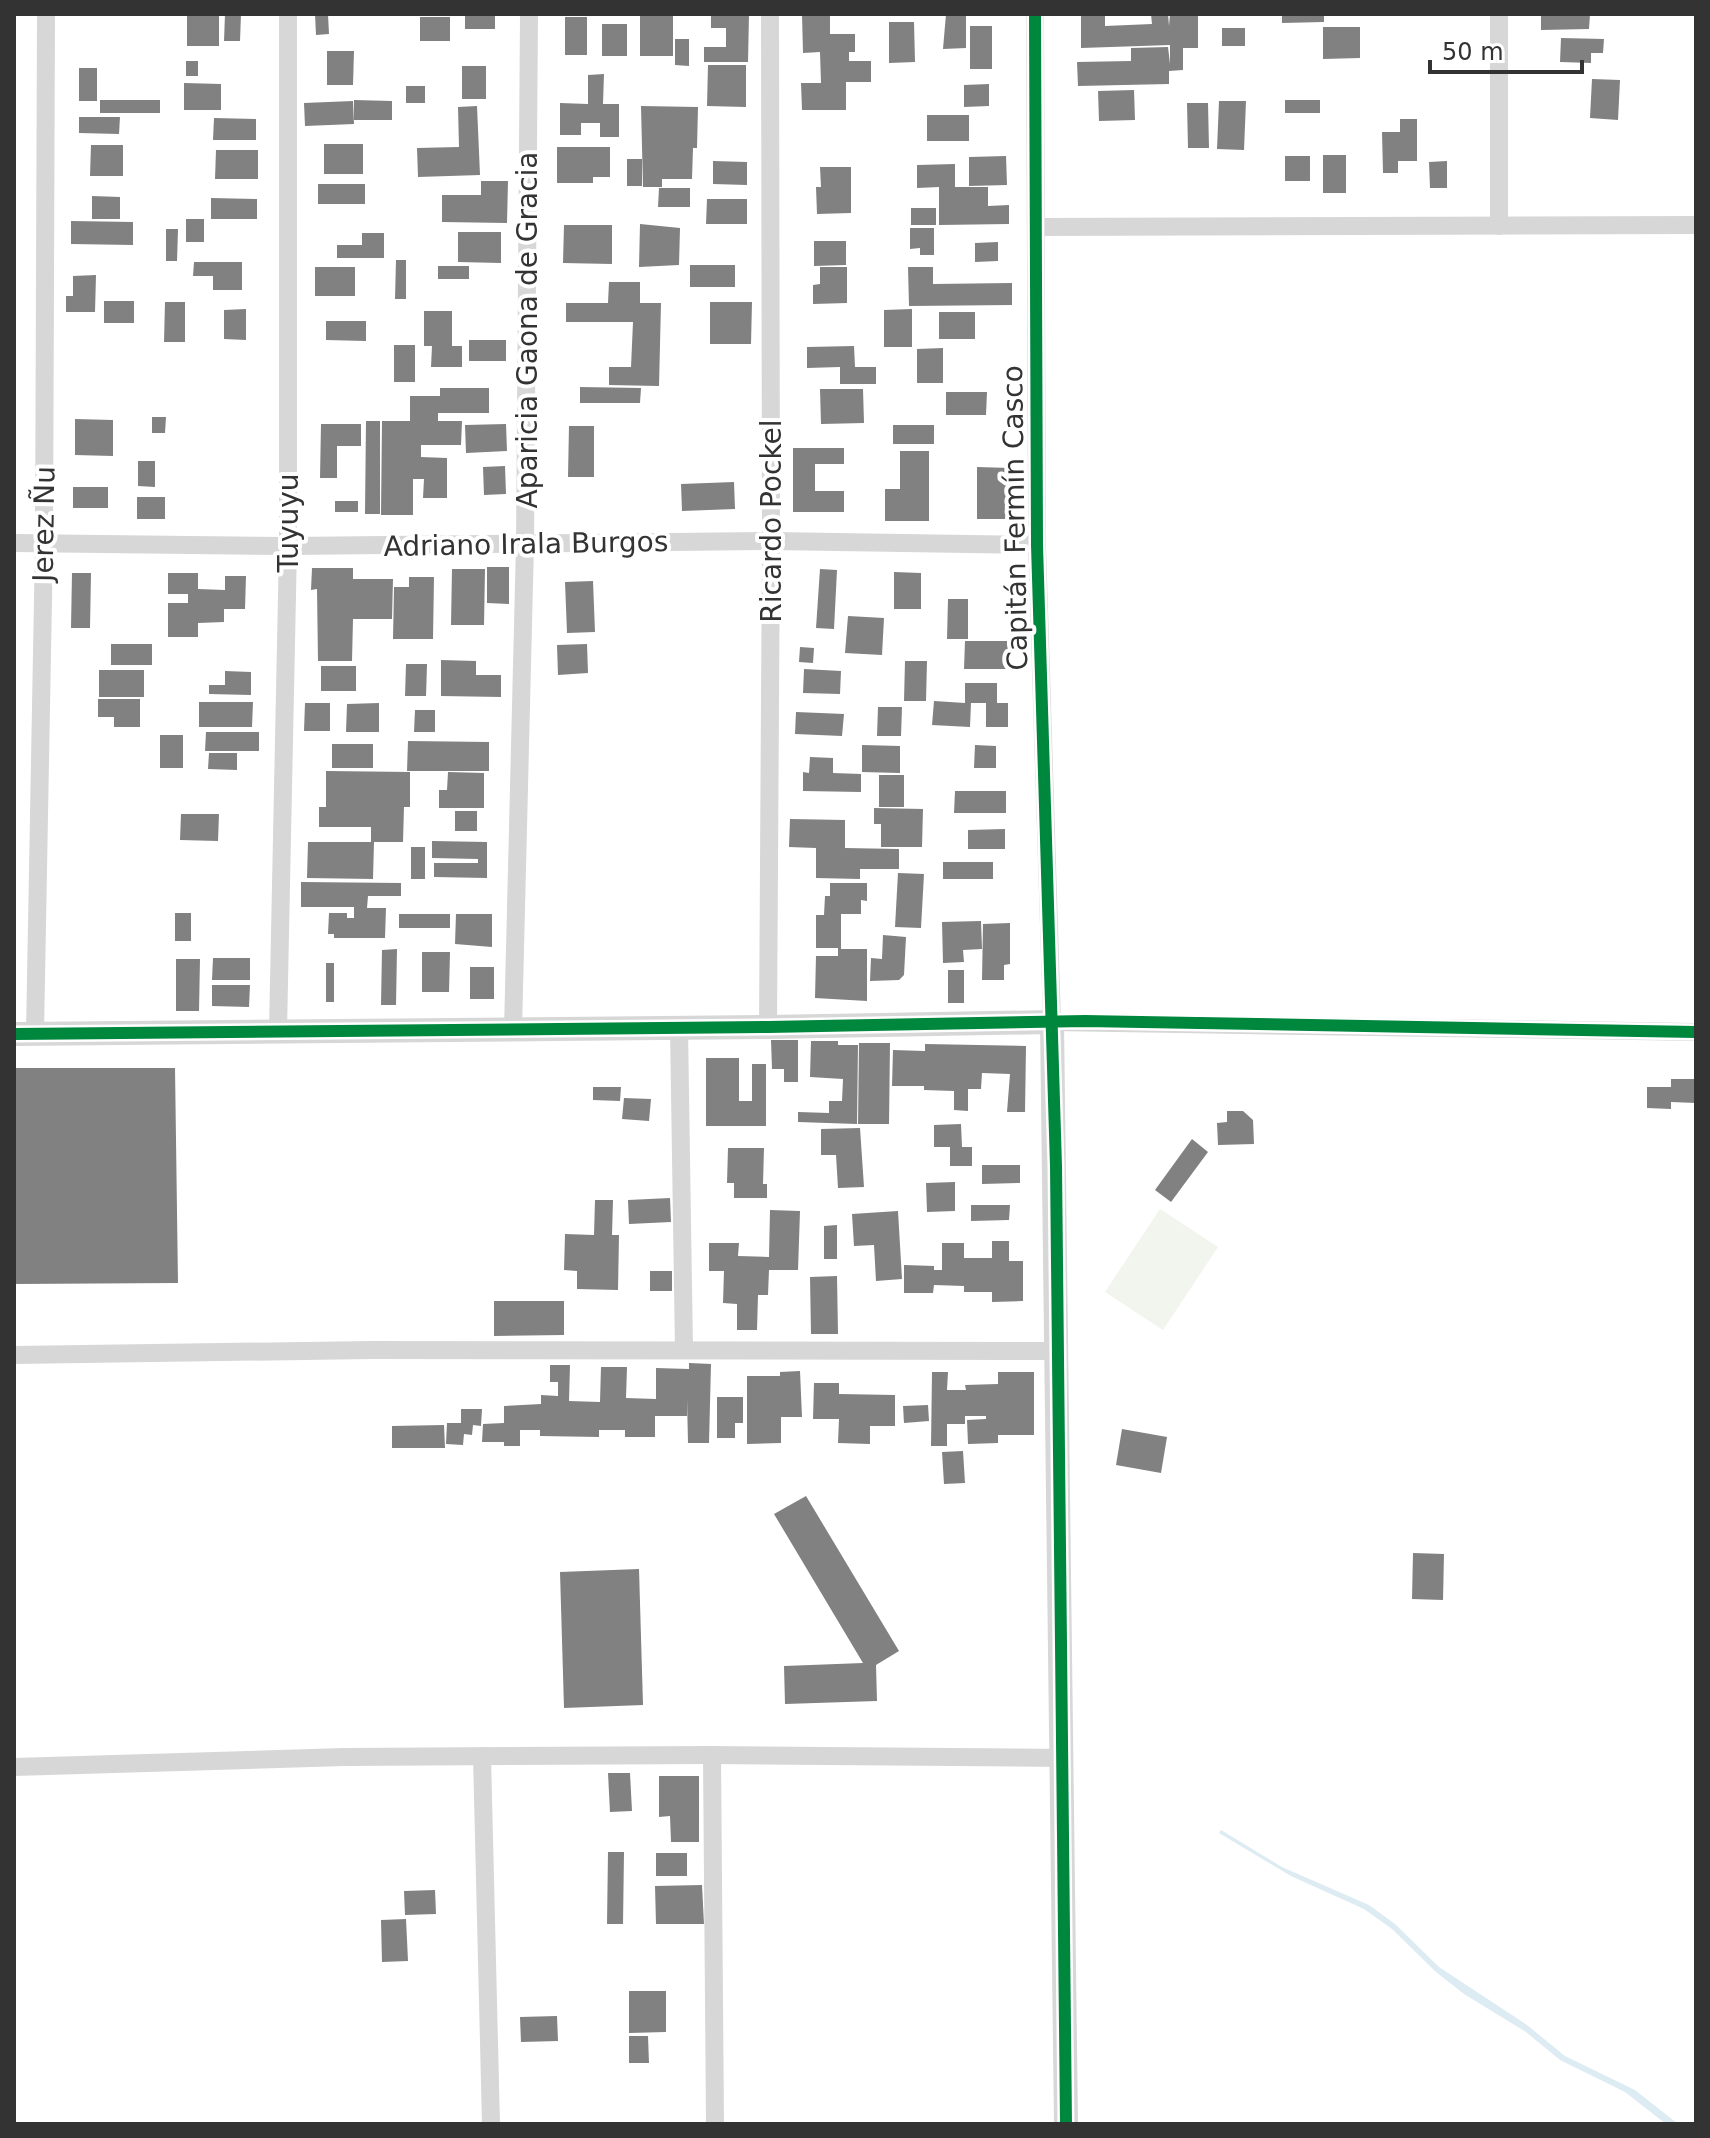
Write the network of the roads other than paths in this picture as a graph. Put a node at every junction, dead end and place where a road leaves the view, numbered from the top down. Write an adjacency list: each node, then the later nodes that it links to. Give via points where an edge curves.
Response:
1 (46, 14): 12 (street, Jerez Ñu)
2 (288, 14): 15 (street, Tuyuyu)
3 (529, 14): 13 (street, Aparicia Gaona de Gracia)
4 (770, 14): 10 (street, Ricardo Pockel)
5 (1035, 14): 9 (street, Capitán Fermín Casco)
6 (1499, 14): 8 (street)
7 (1696, 225): 8 (street)
8 (1499, 226): 9 (street)
9 (1036, 227): 14 (street, Capitán Fermín Casco)
10 (771, 541): 13 (street, Adriano Irala Burgos); 14 (street, Adriano Irala Burgos); 17 (street, Ricardo Pockel)
11 (14, 543): 12 (street, Adriano Irala Burgos)
12 (44, 544): 15 (street, Adriano Irala Burgos); 22 (street, Jerez Ñu)
13 (525, 544): 15 (street, Adriano Irala Burgos); 19 (street, Aparicia Gaona de Gracia)
14 (1037, 545): 16 (street, Capitán Fermín Casco)
15 (288, 546): 20 (street, Tuyuyu)
16 (1052, 1022): 17 (street); 21 (street); 24 (street)
17 (768, 1027): 18 (street)
18 (679, 1028): 19 (street); 23 (street)
19 (513, 1030): 20 (street)
20 (278, 1031): 22 (street)
21 (1696, 1032)
22 (25, 1034)
23 (684, 1350): 24 (street); 25 (street)
24 (1058, 1351): 28 (street)
25 (14, 1355)
26 (712, 1755): 27 (street); 28 (street); 31 (street)
27 (482, 1756): 29 (street); 30 (street)
28 (1062, 1758): 32 (street)
29 (14, 1767)
30 (491, 2124)
31 (715, 2124)
32 (1066, 2124)

